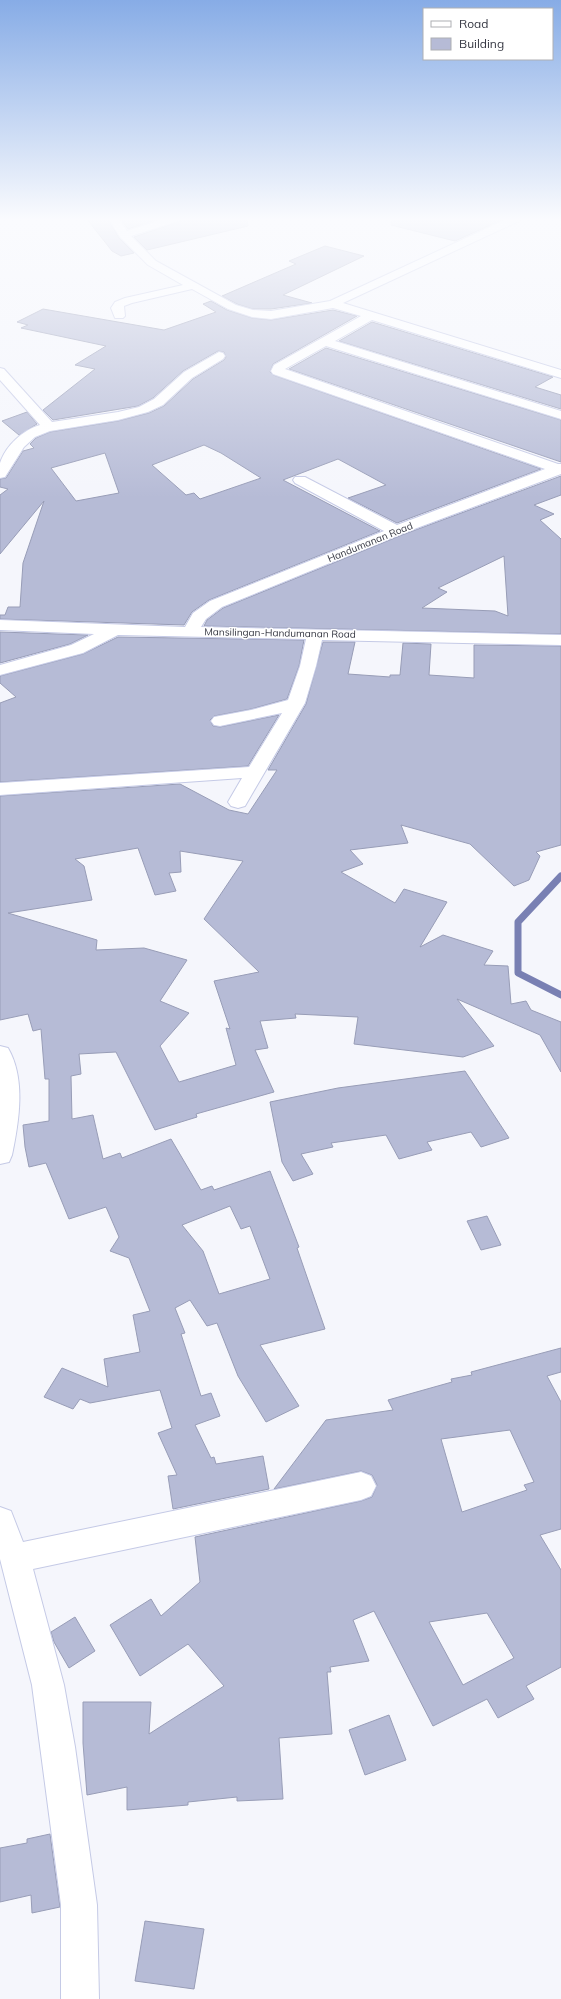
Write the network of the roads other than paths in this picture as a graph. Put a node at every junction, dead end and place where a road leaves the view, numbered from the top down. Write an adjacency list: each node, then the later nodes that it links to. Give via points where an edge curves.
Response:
1 (118, 311): 7 (street)
2 (249, 311): 5 (street)
3 (297, 311): 5 (street)
4 (359, 311): 6 (street)
5 (263, 315): 8 (street)
6 (372, 315): 9 (street); 12 (street)
7 (119, 316)
8 (253, 324)
9 (324, 341): 13 (street); 15 (street, via 277,371)
10 (219, 356): 14 (street, via 188,375 174,390 147,409)
11 (0, 372): 14 (street)
12 (561, 374)
13 (561, 415)
14 (49, 427): 16 (street, via 24,437)
15 (560, 469): 18 (street, Handumanan Road)
16 (0, 474)
17 (300, 480): 18 (street)
18 (396, 531): 21 (street, Handumanan Road, via 216,604 199,616)
19 (0, 625): 20 (street, Mansilingan-Handumanan Road)
20 (114, 630): 21 (street, Mansilingan-Handumanan Road); 24 (street, via 77,649)
21 (191, 631): 22 (street, Mansilingan-Handumanan Road)
22 (315, 634): 23 (street, Mansilingan-Handumanan Road); 25 (street)
23 (561, 640)
24 (0, 670)
25 (296, 703): 26 (street); 27 (street)
26 (220, 721)
27 (256, 772): 28 (street); 29 (street)
28 (0, 789)
29 (238, 802)
30 (0, 1054): 31 (street, via 7,1091 7,1126)
31 (0, 1155)
32 (361, 1486): 34 (street)
33 (0, 1521): 34 (street)
34 (14, 1558): 35 (street, via 48,1685 58,1747 79,1905)
35 (80, 1999)

